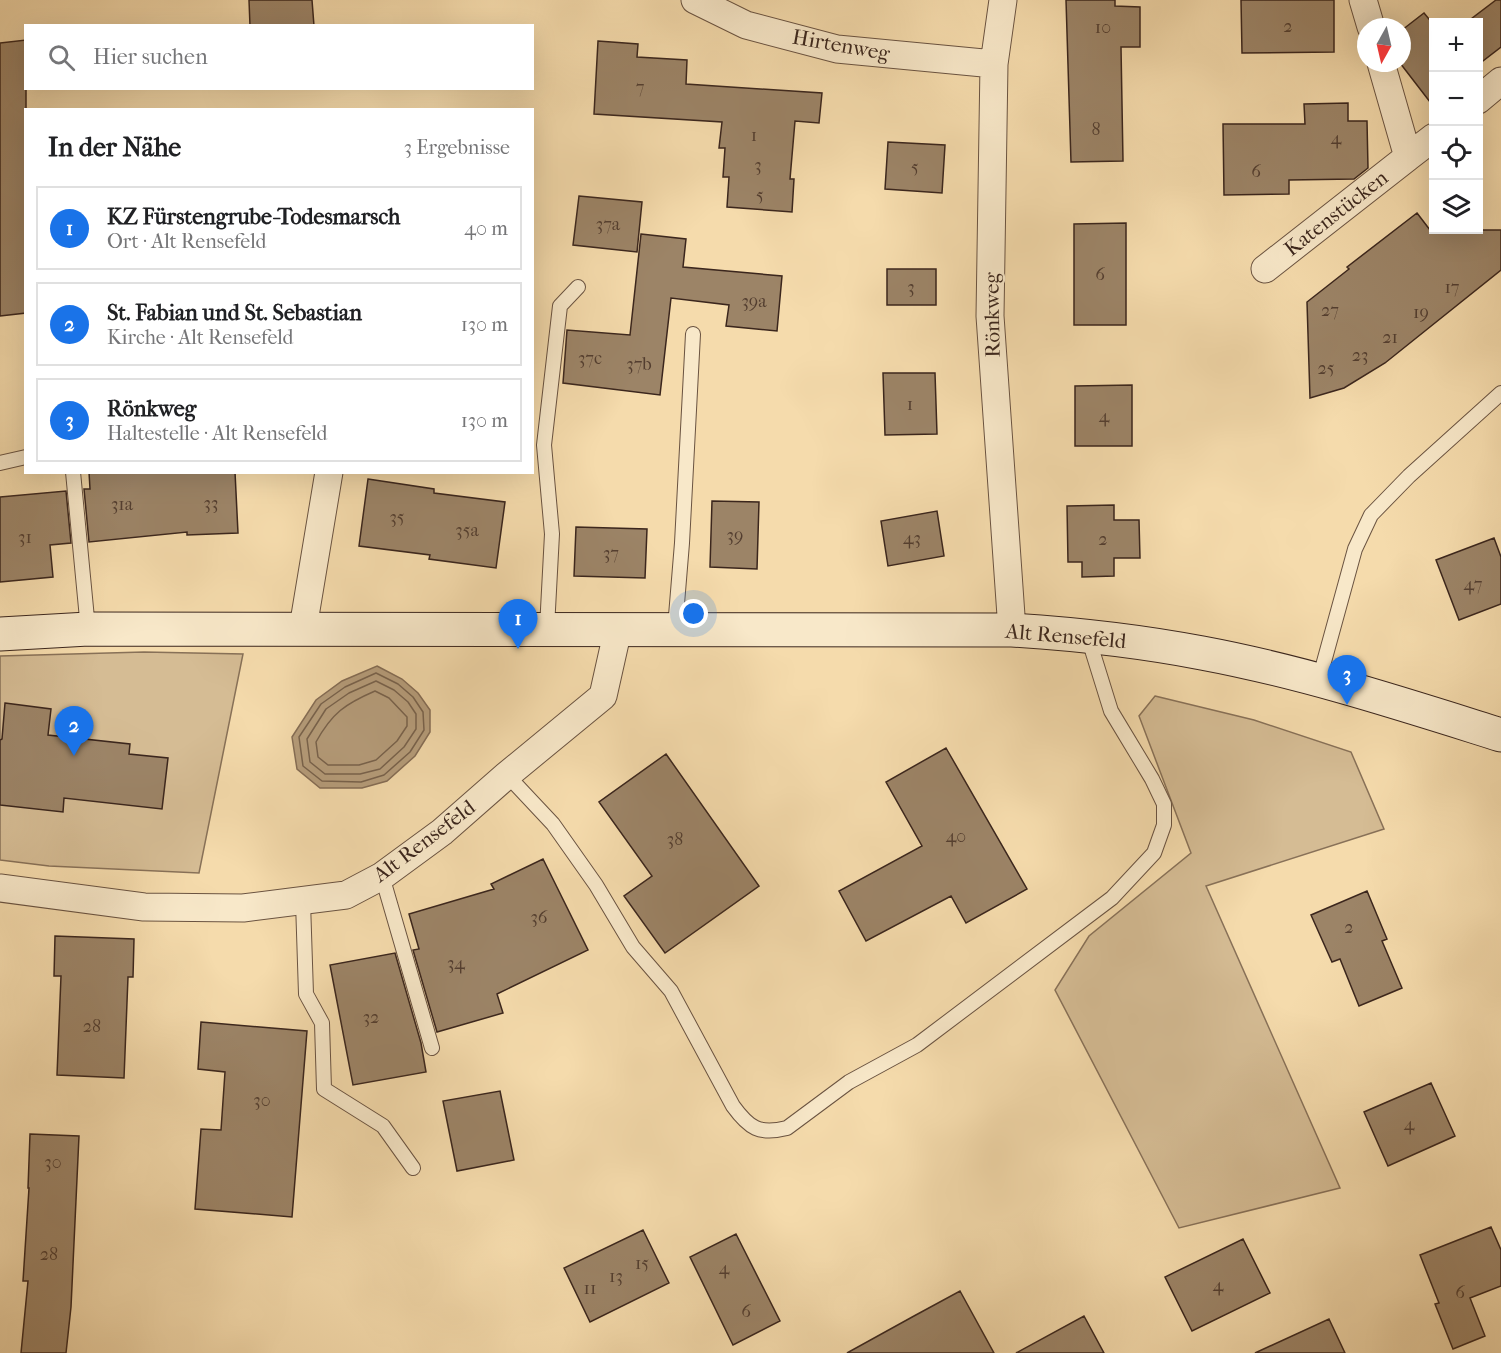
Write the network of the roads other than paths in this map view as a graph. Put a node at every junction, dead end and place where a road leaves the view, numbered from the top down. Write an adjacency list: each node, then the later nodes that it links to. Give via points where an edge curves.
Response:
1 (695, 0): 5 (street, Hirtenweg, via 747,25 837,49)
2 (1003, 0): 5 (street, Rönkweg)
3 (1363, 0): 4 (street)
4 (1368, 18)
5 (994, 64): 24 (street, Rönkweg, via 990,316)
6 (1384, 72): 10 (street, Katenstücken)
7 (1501, 81): 8 (street)
8 (1483, 97)
9 (1429, 141): 10 (street, Katenstücken)
10 (1408, 158): 11 (street, Katenstücken)
11 (1264, 269)
12 (578, 287): 20 (lane, via 560,306 544,445 552,534)
13 (693, 334): 21 (lane)
14 (1501, 393): 27 (lane, via 1371,515 1355,549)
15 (24, 458): 16 (lane)
16 (0, 462)
17 (73, 474): 22 (lane)
18 (328, 474): 19 (street)
19 (303, 628): 20 (main road, Alt Rensefeld); 22 (main road, Alt Rensefeld)
20 (547, 628): 23 (main road, Alt Rensefeld)
21 (675, 628): 23 (main road, Alt Rensefeld); 24 (main road, Alt Rensefeld)
22 (88, 629): 25 (main road, Alt Rensefeld)
23 (618, 629): 29 (street, Alt Rensefeld, via 603,696)
24 (1012, 630): 26 (main road, Alt Rensefeld)
25 (0, 634)
26 (1088, 635): 27 (main road, Alt Rensefeld, via 1203,653); 29 (lane, via 1111,711 1164,804 1164,825 1154,853 1112,898 917,1045 849,1082 787,1128 777,1131 753,1127 738,1112 672,991 633,947 553,824)
27 (1319, 680): 28 (main road, Alt Rensefeld)
28 (1501, 735)
29 (507, 775): 30 (street, Alt Rensefeld, via 442,832)
30 (382, 876): 32 (street, Alt Rensefeld, via 346,895); 33 (lane)
31 (0, 888): 32 (street, Alt Rensefeld, via 144,907 243,908)
32 (303, 902): 34 (lane, via 306,994 322,1023 324,1089 383,1126)
33 (432, 1048)
34 (413, 1168)

